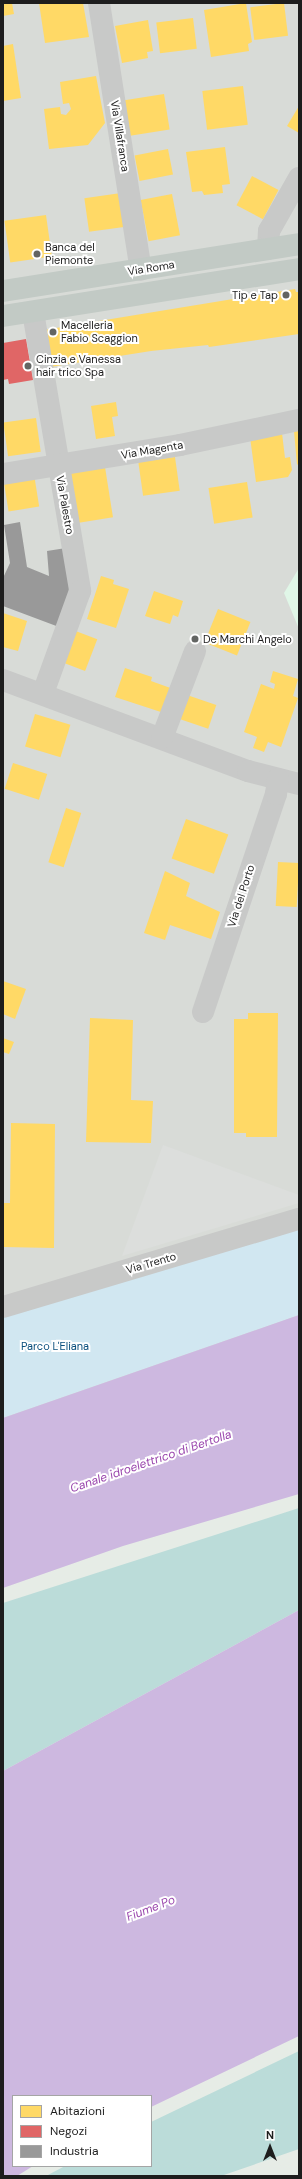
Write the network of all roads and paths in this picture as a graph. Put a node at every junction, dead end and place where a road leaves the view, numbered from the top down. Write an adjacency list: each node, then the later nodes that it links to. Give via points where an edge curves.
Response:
1 (99, 3): 5 (street, Via Villafranca)
2 (299, 178): 4 (street, via 269,231)
3 (299, 244): 4 (main road, Via Roma)
4 (268, 249): 5 (main road, Via Roma)
5 (141, 270): 7 (main road, Via Roma)
6 (299, 270): 8 (main road)
7 (3, 291)
8 (33, 312): 9 (main road); 11 (street, Via Palestro)
9 (3, 316)
10 (299, 420): 11 (street, Via Magenta, via 180,445)
11 (58, 465): 12 (street, Via Magenta); 15 (street, Via Palestro, via 80,591)
12 (3, 474)
13 (195, 652): 16 (street)
14 (3, 680): 15 (street, Via del Porto)
15 (43, 693): 16 (street, Via del Porto)
16 (162, 738): 17 (street, Via del Porto)
17 (290, 785): 18 (street, Via del Porto, via 276,794)
18 (203, 1012)
19 (299, 1219): 20 (street, Via Trento)
20 (3, 1307)

